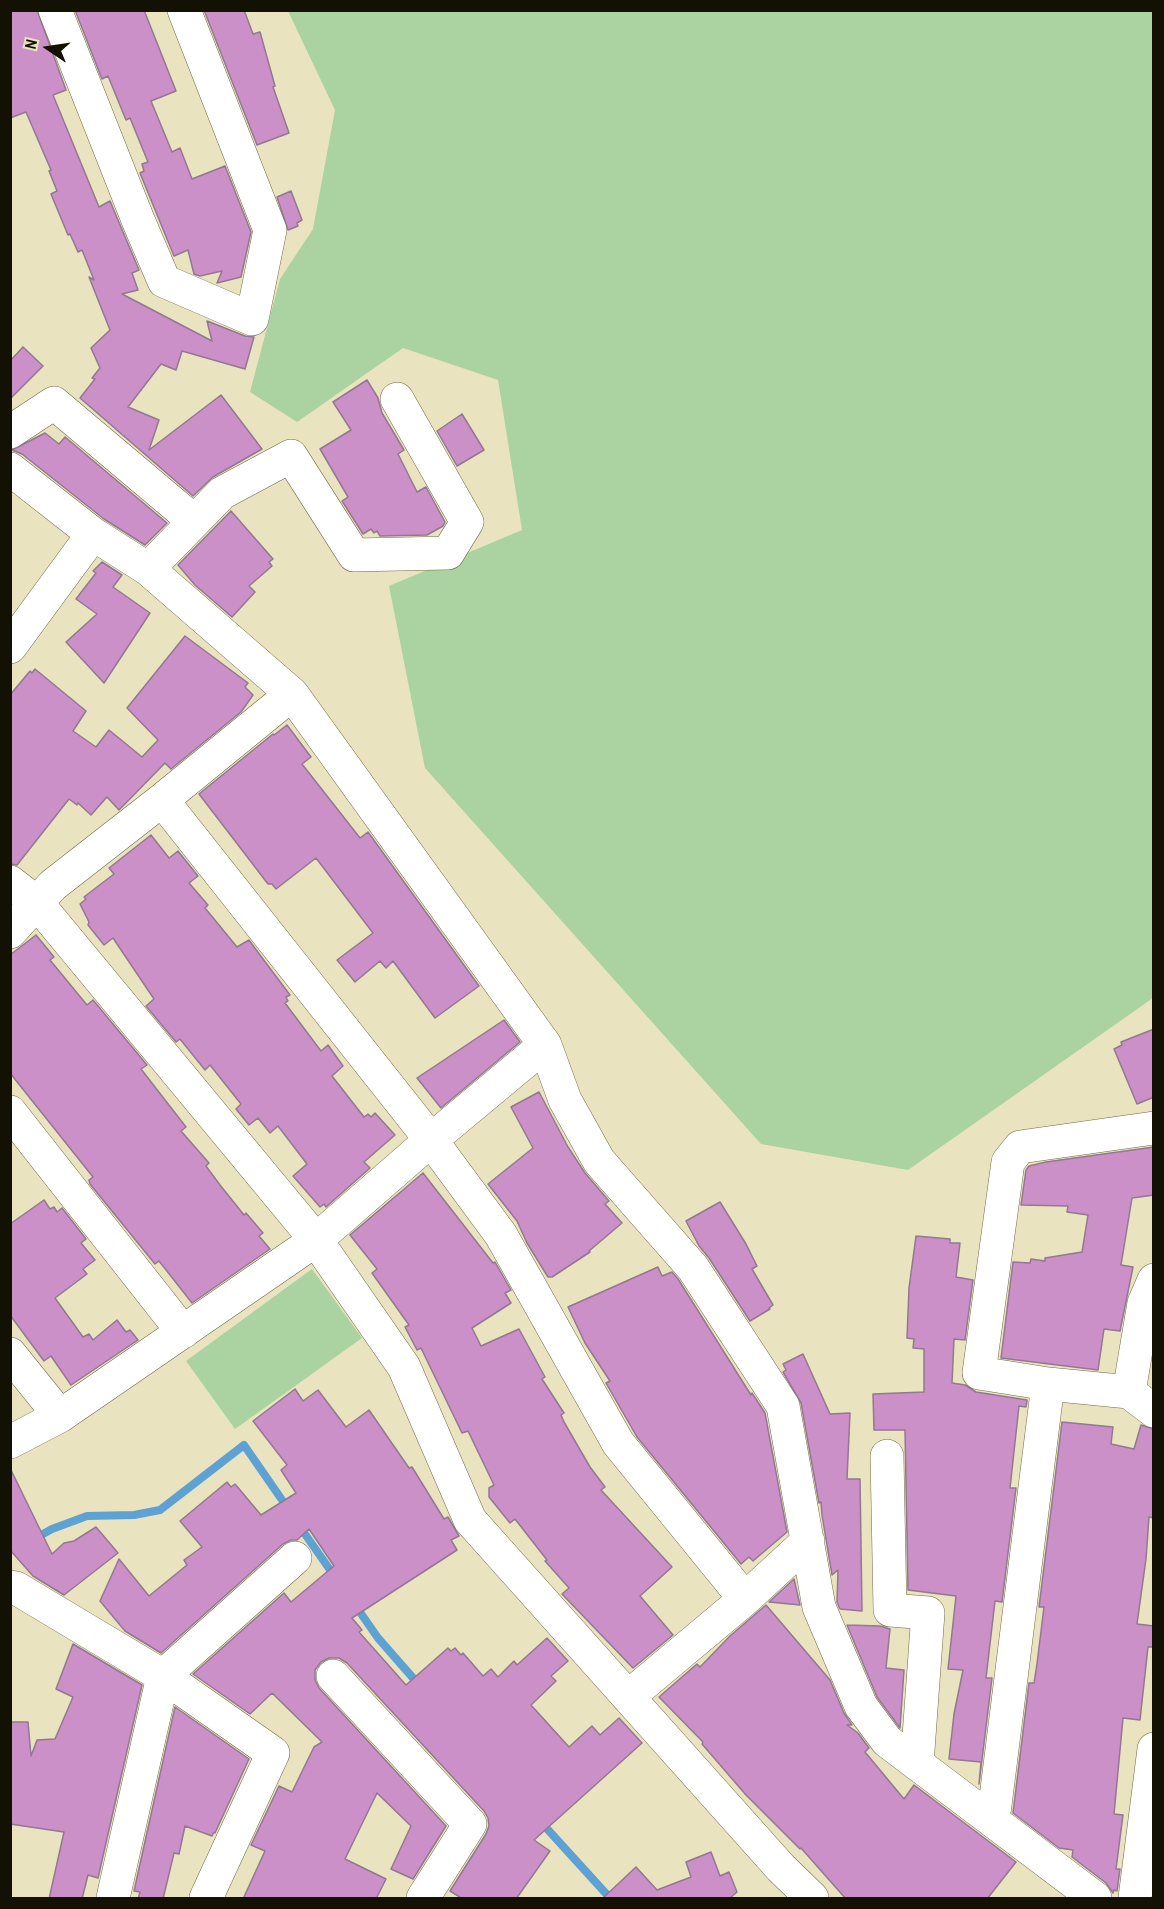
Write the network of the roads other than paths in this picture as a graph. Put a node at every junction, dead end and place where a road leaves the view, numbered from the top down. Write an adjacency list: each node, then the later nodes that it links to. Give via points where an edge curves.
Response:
1 (55, 10): 2 (street, via 164,281 252,319 270,230)
2 (184, 10)
3 (397, 399): 6 (street, via 467,522 448,553 354,555 291,456 222,493)
4 (10, 432): 6 (street, via 54,403)
5 (10, 469): 7 (street)
6 (194, 521): 8 (street)
7 (93, 534): 8 (street); 9 (street)
8 (148, 569): 10 (street)
9 (10, 647)
10 (292, 694): 11 (street); 15 (street)
11 (162, 800): 13 (street, via 53,885); 18 (street)
12 (10, 882): 13 (street)
13 (37, 903): 14 (street); 19 (street)
14 (10, 932)
15 (545, 1045): 18 (street); 28 (street, via 565,1100 599,1161 693,1268 783,1406)
16 (10, 1112): 21 (street)
17 (1154, 1128): 23 (street, via 1020,1147 1008,1162 979,1373)
18 (431, 1140): 19 (street); 31 (street, via 501,1235 618,1443)
19 (316, 1240): 21 (street); 34 (street, via 404,1367 470,1520)
20 (1154, 1280): 24 (street, via 1144,1303)
21 (183, 1332): 25 (street)
22 (10, 1354): 25 (street)
23 (1048, 1384): 24 (street); 37 (street)
24 (1142, 1401)
25 (60, 1416): 26 (street)
26 (10, 1442)
27 (888, 1456): 36 (street, via 890,1610 928,1613)
28 (808, 1541): 31 (street); 36 (street, via 819,1607 861,1706 887,1741)
29 (295, 1558): 32 (street)
30 (10, 1587): 32 (street)
31 (745, 1599): 34 (street)
32 (163, 1676): 39 (street); 40 (street, via 273,1753)
33 (333, 1676): 38 (street, via 470,1824)
34 (628, 1697): 41 (street)
35 (1154, 1749): 43 (street)
36 (917, 1764): 37 (street)
37 (993, 1821): 42 (street)
38 (429, 1896)
39 (113, 1899)
40 (206, 1899)
41 (812, 1899)
42 (1095, 1899)
43 (1135, 1899)

